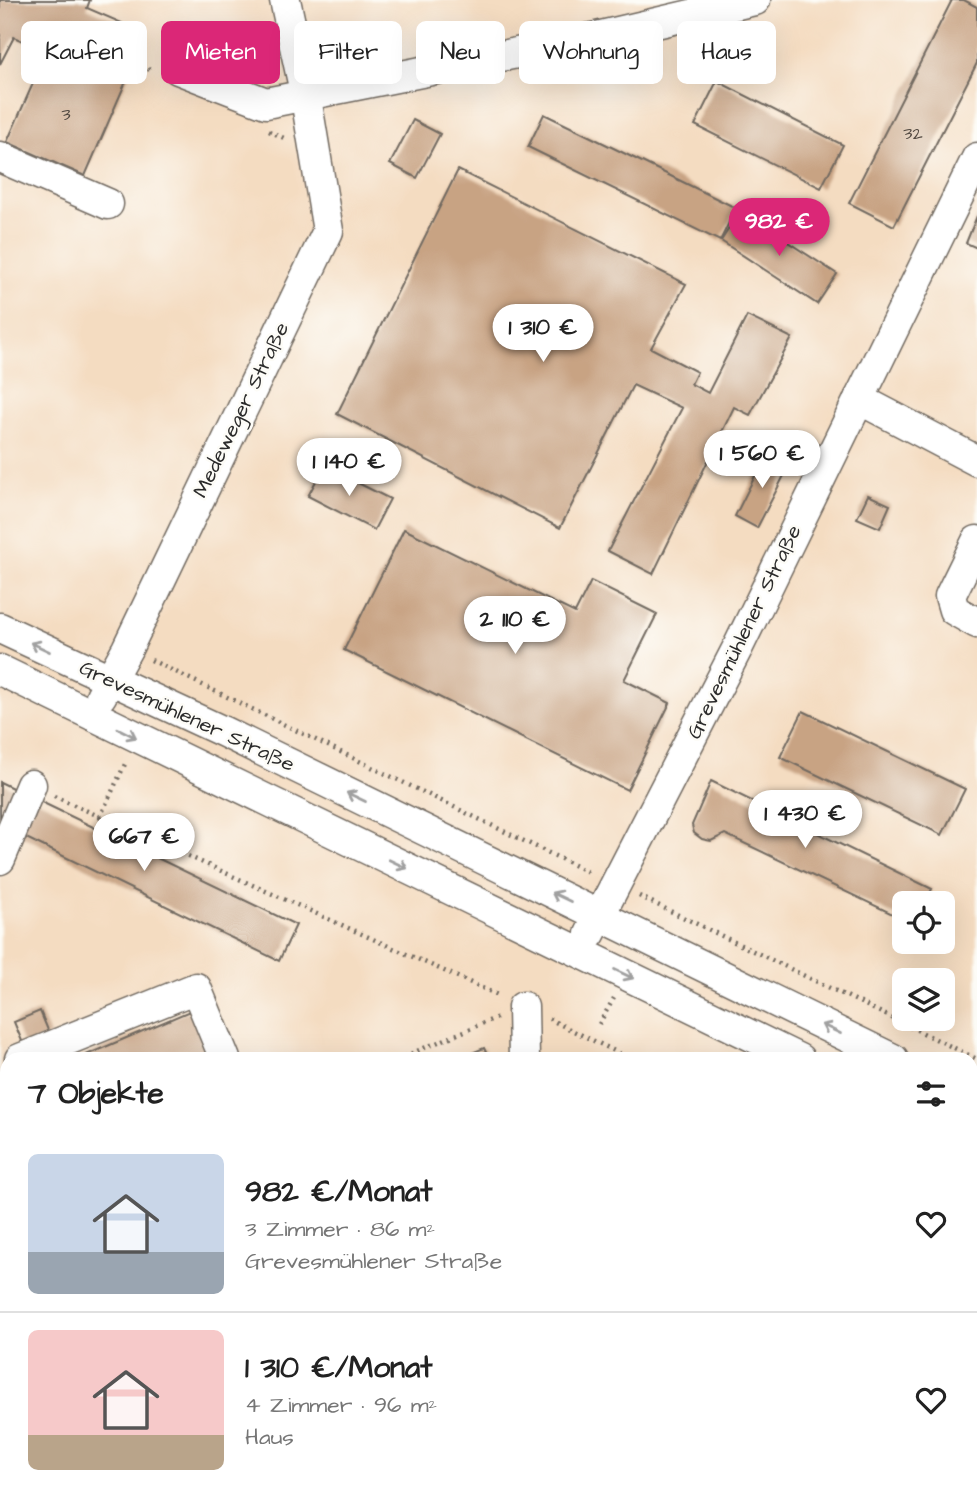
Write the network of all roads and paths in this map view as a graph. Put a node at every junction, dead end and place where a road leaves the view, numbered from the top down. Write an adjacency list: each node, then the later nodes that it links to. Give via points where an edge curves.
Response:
1 (285, 0): 4 (street, Medeweger Straße)
2 (755, 0): 4 (street, via 592,37)
3 (217, 84): 4 (street, via 266,103)
4 (305, 92): 15 (street, Medeweger Straße, via 328,231)
5 (0, 157): 7 (street)
6 (977, 158): 8 (street, Grevesmühlener Straße)
7 (107, 204)
8 (859, 399): 9 (street); 21 (street, Grevesmühlener Straße)
9 (977, 461)
10 (977, 541): 11 (street, via 950,596 954,610)
11 (977, 623)
12 (0, 628): 15 (street, Grevesmühlener Straße, one-way to 12)
13 (0, 670): 16 (street, Grevesmühlener Straße)
14 (170, 670): 21 (path)
15 (109, 680): 16 (street, Medeweger Straße); 22 (street, Grevesmühlener Straße, one-way to 15)
16 (90, 715): 17 (street, Grevesmühlener Straße, one-way to 17)
17 (137, 739): 19 (path); 23 (street, Grevesmühlener Straße, one-way to 23)
18 (31, 785): 19 (path); 20 (street)
19 (100, 817): 24 (path)
20 (0, 859)
21 (616, 885): 22 (street, Grevesmühlener Straße); 32 (path)
22 (600, 916): 23 (street, Grevesmühlener Straße); 31 (street, Grevesmühlener Straße, one-way to 22)
23 (580, 953): 30 (street, Grevesmühlener Straße, one-way to 30)
24 (523, 1007): 27 (path); 28 (street); 29 (path)
25 (37, 1052): 26 (street, via 196,988)
26 (222, 1052)
27 (415, 1052)
28 (524, 1052)
29 (616, 1052)
30 (785, 1052)
31 (879, 1052)
32 (962, 1052)

